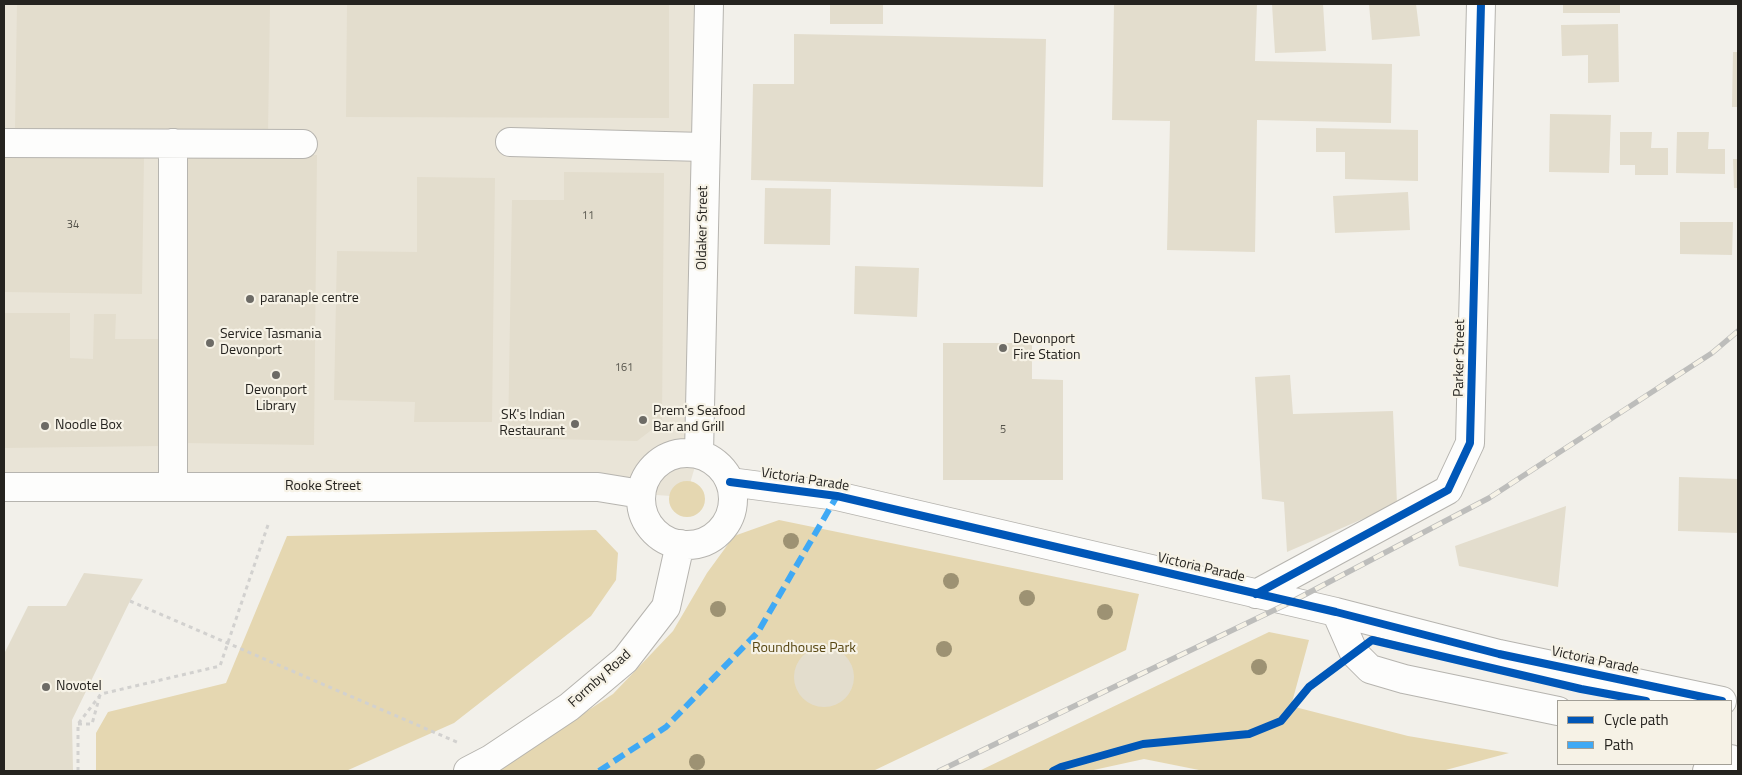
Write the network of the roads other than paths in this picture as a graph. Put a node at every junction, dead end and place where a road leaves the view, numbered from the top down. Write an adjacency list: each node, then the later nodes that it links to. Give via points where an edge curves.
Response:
1 (709, 4): 7 (street, Oldaker Street)
2 (1481, 4): 14 (street, Parker Street, via 1470,443 1448,490)
3 (510, 142): 7 (street)
4 (4, 143): 5 (street)
5 (173, 143): 6 (street); 11 (street)
6 (303, 144)
7 (704, 147): 8 (street, Oldaker Street)
8 (698, 453): 9 (street, via 722,468); 12 (street, via 668,456 654,466)
9 (730, 482): 13 (street, via 734,503 730,518 720,532 707,541); 14 (street, Victoria Parade, via 837,496)
10 (4, 487): 11 (street, Rooke Street)
11 (173, 487): 12 (street, Rooke Street, via 598,487)
12 (641, 494): 13 (street, via 642,511 650,526 661,537)
13 (680, 544): 18 (street, Formby Road, via 666,606 626,660 569,707 491,760)
14 (1256, 594): 15 (street, Victoria Parade)
15 (1336, 612): 16 (street, Victoria Parade, via 1500,654); 17 (street, via 1354,653 1370,669)
16 (1717, 700)
17 (1557, 711)
18 (468, 771)

